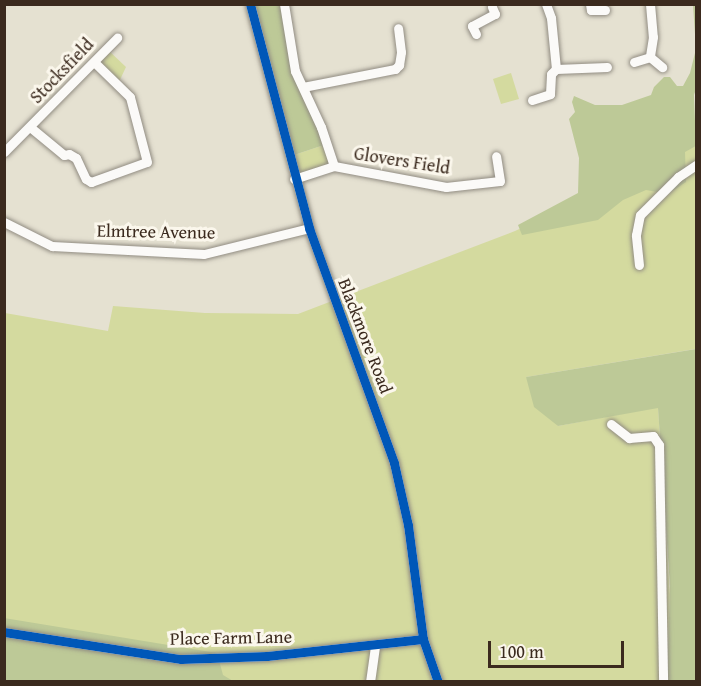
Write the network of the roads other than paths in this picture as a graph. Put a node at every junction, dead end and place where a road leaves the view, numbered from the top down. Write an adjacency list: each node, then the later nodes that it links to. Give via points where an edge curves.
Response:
1 (250, 4): 24 (street, Blackmore Road)
2 (284, 4): 17 (street, Glovers Field, via 295,71)
3 (546, 4): 16 (street)
4 (590, 4): 7 (street, via 591,10)
5 (650, 4): 11 (street)
6 (492, 7): 9 (street, via 495,14 472,26)
7 (605, 10)
8 (398, 28): 17 (street, via 401,52 396,69)
9 (476, 34)
10 (117, 38): 13 (street, Stocksfield)
11 (650, 57): 12 (street); 15 (street)
12 (634, 62)
13 (95, 63): 19 (street, Stocksfield); 19 (street, via 130,97 147,162 91,182 76,158 64,155)
14 (607, 66): 16 (street)
15 (662, 67)
16 (556, 69): 18 (street, via 551,74 550,94)
17 (303, 87): 23 (street, Glovers Field)
18 (532, 100)
19 (30, 127): 20 (street, Stocksfield)
20 (4, 152)
21 (496, 156): 25 (street)
22 (696, 165): 29 (street, via 678,177 640,215 636,235)
23 (334, 166): 24 (street, Glovers Field); 25 (street, Glovers Field, via 447,187)
24 (294, 179): 28 (street, Blackmore Road)
25 (500, 181): 26 (street)
26 (508, 189)
27 (4, 222): 28 (street, Elmtree Avenue, via 52,246 204,254)
28 (309, 228): 32 (street, Blackmore Road, via 394,463 408,525)
29 (639, 265)
30 (611, 424): 36 (street, via 629,438 653,436 659,445)
31 (4, 632): 33 (street, Place Farm Lane, via 181,659 267,656)
32 (423, 639): 33 (street, Place Farm Lane); 35 (street, Blackmore Road)
33 (375, 645): 34 (street)
34 (370, 681)
35 (438, 681)
36 (663, 681)

